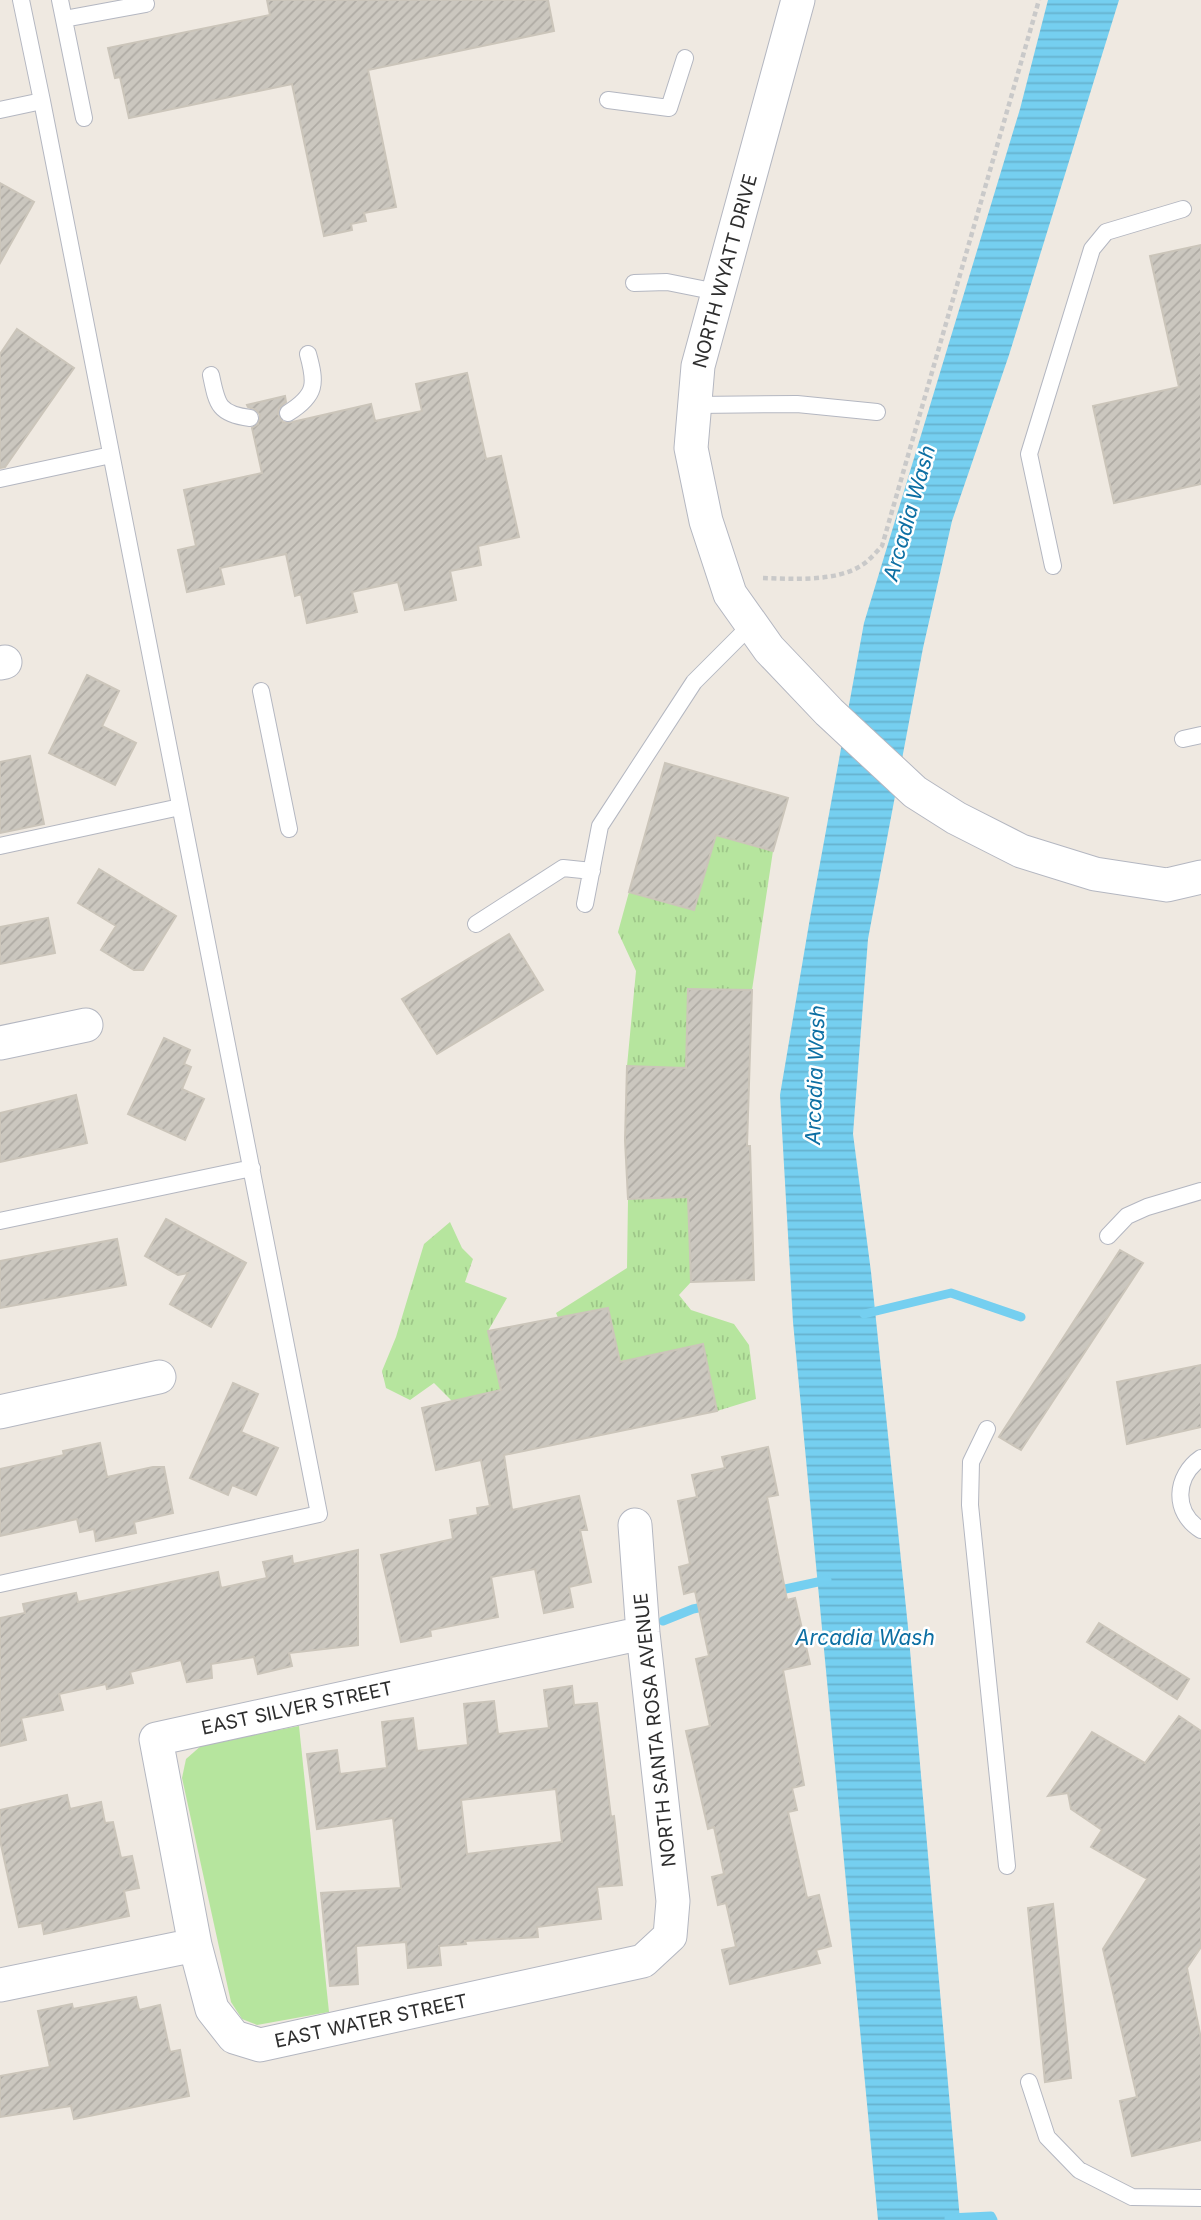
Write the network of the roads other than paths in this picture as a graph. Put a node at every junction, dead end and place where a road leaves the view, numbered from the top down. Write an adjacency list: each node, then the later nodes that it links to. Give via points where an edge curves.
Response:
1 (21, 0): 8 (lane)
2 (60, 0): 5 (lane)
3 (797, 0): 13 (street, NORTH WYATT DRIVE)
4 (146, 4): 5 (lane)
5 (64, 19): 10 (lane)
6 (685, 58): 7 (lane, via 668,108)
7 (608, 100)
8 (42, 102): 9 (lane); 20 (lane)
9 (0, 110)
10 (84, 118)
11 (1183, 209): 22 (lane, via 1107,232 1092,249 1029,454)
12 (634, 283): 13 (lane, via 667,282)
13 (717, 292): 16 (street, NORTH WYATT DRIVE, via 698,366)
14 (308, 354): 17 (lane, via 315,380 299,406)
15 (211, 375): 19 (lane, via 216,402 228,414)
16 (695, 405): 18 (lane, via 797,404); 23 (street, NORTH WYATT DRIVE, via 691,448 706,521 730,594)
17 (288, 412)
18 (877, 412)
19 (250, 418)
20 (111, 455): 21 (lane); 27 (lane)
21 (0, 479)
22 (1053, 566)
23 (751, 624): 30 (lane, via 694,682 600,826); 31 (street, NORTH WYATT DRIVE, via 829,712 915,792 956,818 1021,851 1095,874 1167,885)
24 (261, 691): 28 (lane)
25 (1201, 735): 26 (lane)
26 (1183, 739)
27 (180, 807): 29 (lane); 36 (lane)
28 (289, 829)
29 (0, 846)
30 (592, 871): 32 (lane); 33 (lane, via 563,869)
31 (1201, 877)
32 (585, 904)
33 (476, 924)
34 (86, 1025): 35 (street)
35 (0, 1043)
36 (251, 1168): 38 (lane); 46 (lane, via 319,1514)
37 (1201, 1191): 39 (lane, via 1127,1216)
38 (0, 1221)
39 (1108, 1236)
40 (159, 1377): 41 (street)
41 (0, 1412)
42 (986, 1429): 48 (lane, via 971,1462 970,1505)
43 (1201, 1458): 45 (lane, via 1184,1476 1180,1488 1185,1515)
44 (635, 1525): 47 (street, NORTH SANTA ROSA AVENUE)
45 (1201, 1530)
46 (0, 1584)
47 (643, 1633): 49 (street, NORTH SANTA ROSA AVENUE, via 673,1901); 50 (street, EAST SILVER STREET, via 156,1739)
48 (1007, 1866)
49 (670, 1936): 50 (street, EAST WATER STREET, via 643,1961 260,2045 234,2037 212,2009)
50 (195, 1945): 51 (street)
51 (0, 1985)
52 (1029, 2082): 53 (lane, via 1047,2137 1079,2170 1132,2197)
53 (1201, 2198)

